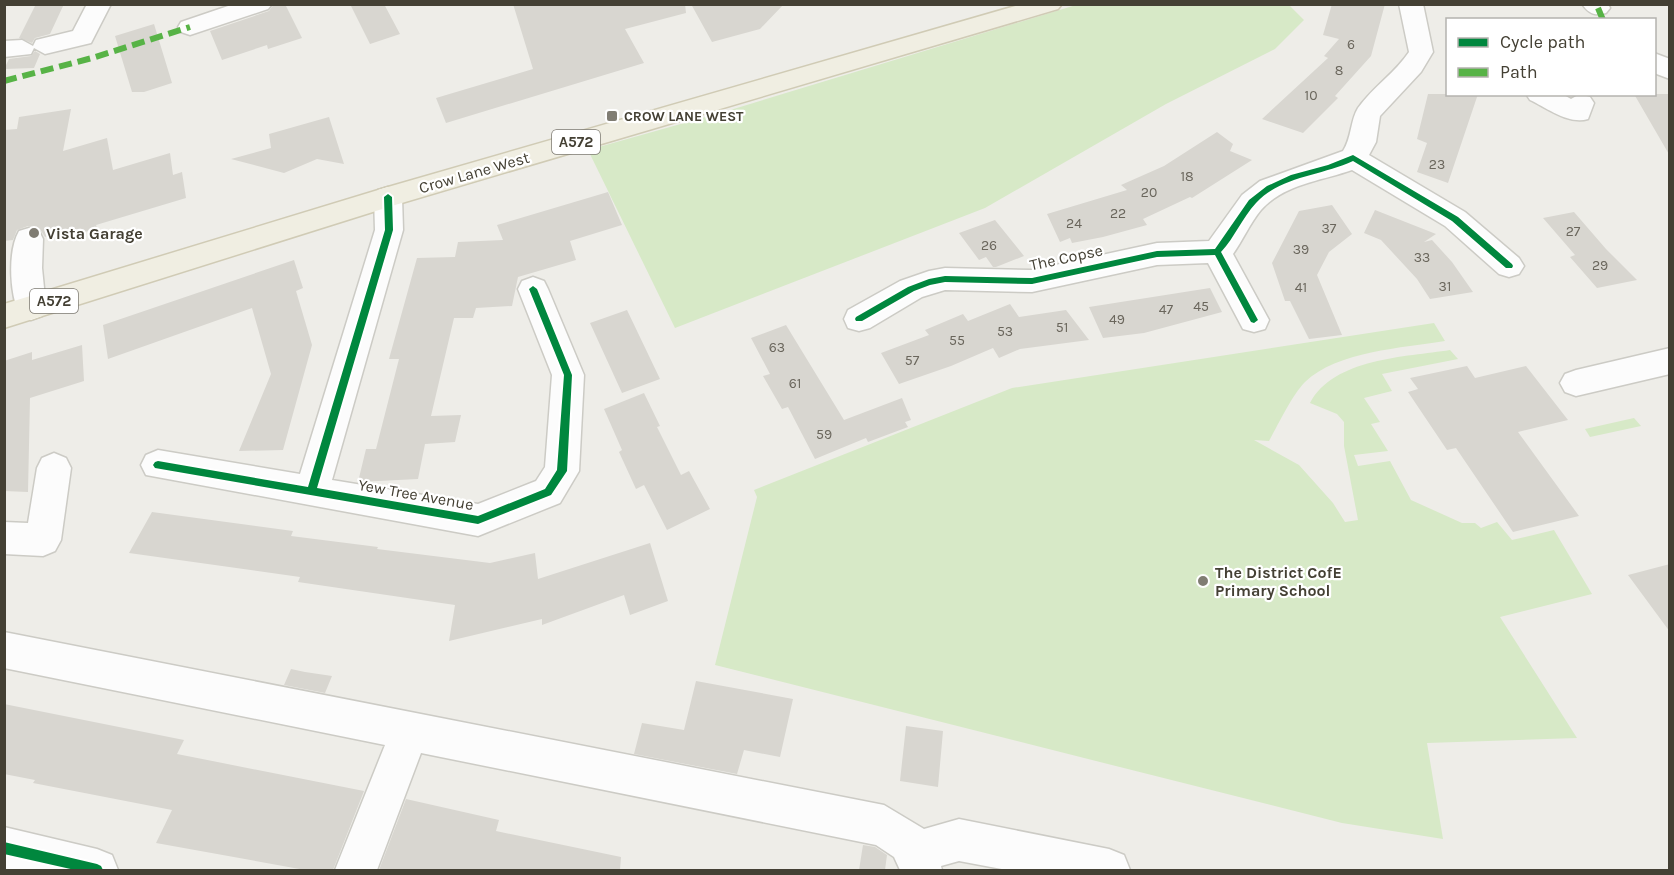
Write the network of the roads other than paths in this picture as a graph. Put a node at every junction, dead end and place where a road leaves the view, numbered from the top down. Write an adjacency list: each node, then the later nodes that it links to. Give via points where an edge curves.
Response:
1 (99, 4): 6 (street, via 82,38)
2 (1050, 4): 14 (main road, Crow Lane West / A572)
3 (1411, 4): 7 (street)
4 (247, 6): 5 (street)
5 (190, 27)
6 (24, 48)
7 (1421, 52): 8 (street); 13 (street, via 1377,99 1367,115 1363,142)
8 (1446, 57)
9 (1656, 62): 10 (street)
10 (1670, 71)
11 (1544, 96): 12 (street)
12 (1584, 113)
13 (1353, 158): 16 (street, via 1340,165 1300,173 1258,196); 17 (street, via 1455,219)
14 (388, 197): 20 (main road, Crow Lane West / A572); 27 (street, via 389,230)
15 (29, 239): 18 (street)
16 (1217, 252): 21 (street); 22 (street, The Copse, via 1158,254 1032,281 929,282)
17 (1509, 266)
18 (16, 271): 20 (street)
19 (533, 289): 27 (street, Yew Tree Avenue, via 567,375 562,471 548,492 477,520)
20 (18, 312)
21 (1254, 320)
22 (853, 321)
23 (1670, 361): 24 (street)
24 (1576, 383)
25 (158, 465): 27 (street, Yew Tree Avenue)
26 (54, 468): 28 (street, via 43,540)
27 (312, 490)
28 (4, 538)
29 (4, 650): 30 (street)
30 (410, 731): 32 (street, via 884,826 909,842); 34 (street)
31 (4, 848): 33 (street)
32 (919, 864): 35 (street, via 937,844 959,840)
33 (97, 870)
34 (356, 870)
35 (1109, 870)

